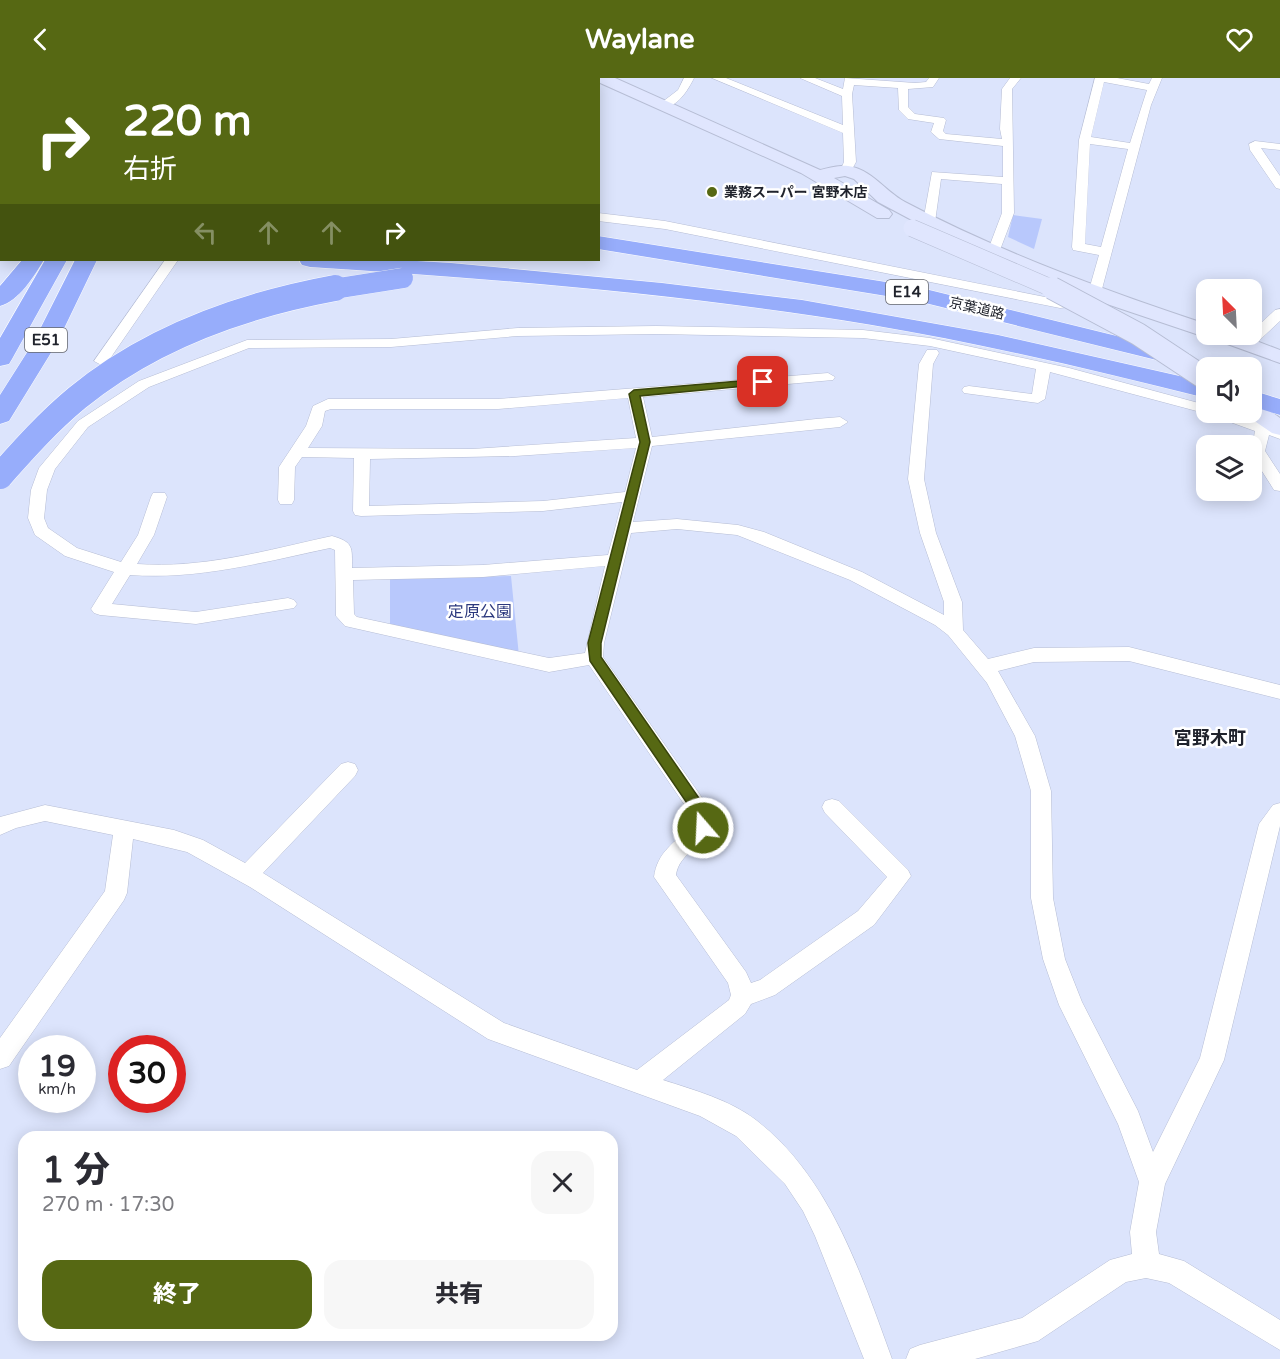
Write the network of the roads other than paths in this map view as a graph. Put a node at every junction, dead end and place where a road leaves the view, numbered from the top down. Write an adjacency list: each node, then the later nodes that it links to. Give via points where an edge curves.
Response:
1 (602, 78): 12 (street)
2 (689, 78): 12 (street, via 682,92)
3 (717, 78): 13 (street)
4 (805, 78): 11 (street)
5 (934, 78): 10 (street, via 929,85)
6 (1016, 78): 15 (street, via 1007,89 1006,129)
7 (1100, 78): 9 (street); 14 (street)
8 (850, 80): 10 (street); 11 (street)
9 (1155, 83): 17 (street)
10 (903, 85): 15 (street, via 903,108 912,117 940,120 937,132 943,137)
11 (846, 94): 13 (street)
12 (664, 105): 19 (street)
13 (849, 131): 18 (street, via 850,162)
14 (1085, 140): 17 (street); 27 (street, via 1078,248)
15 (1010, 143): 20 (street)
16 (1280, 146): 21 (street, via 1255,144)
17 (1135, 147): 27 (street)
18 (846, 171): 19 (street); 23 (street, via 860,175)
19 (819, 175): 23 (street, via 875,210)
20 (1009, 181): 23 (street, via 936,175); 26 (street, via 1008,213)
21 (1280, 185)
22 (600, 217): 36 (street, via 712,234 1060,304 1093,301)
23 (921, 225): 26 (street); 47 (street, bridge, via 1072,297)
24 (600, 230): 35 (highway, via 750,254)
25 (600, 242): 35 (highway, 京葉道路 / E14)
26 (994, 250): 36 (street)
27 (1107, 252): 36 (street)
28 (600, 255): 49 (highway, 京葉道路 / E14, via 882,304 1076,348)
29 (32, 261): 37 (highway)
30 (55, 261): 44 (highway, E51)
31 (86, 261): 59 (highway, E51, via 45,342)
32 (170, 261): 51 (street, via 101,361)
33 (326, 261): 34 (highway)
34 (578, 282): 53 (highway, via 883,320); 67 (highway, bridge, via 477,276 403,278 334,288 218,319 164,343 87,390)
35 (917, 294): 45 (highway, 京葉道路 / E14)
36 (1096, 294): 39 (street)
37 (0, 299)
38 (1280, 313): 40 (street)
39 (1196, 328)
40 (1262, 330)
41 (1246, 345): 43 (street)
42 (932, 353): 77 (street, via 926,364 916,479 928,533 953,602)
43 (1280, 357)
44 (0, 359)
45 (1196, 364)
46 (1044, 366): 51 (street, via 930,342 863,334 518,332 391,343 247,344); 54 (street, via 1038,399); 57 (street)
47 (1196, 372)
48 (828, 376): 55 (street)
49 (1196, 382)
50 (1262, 382): 52 (highway)
51 (144, 384): 74 (street, via 83,424 47,468 39,490 36,518 41,531 71,552)
52 (1280, 387)
53 (1196, 388)
54 (969, 390)
55 (634, 394): 64 (street); 65 (street, via 498,404 328,404 318,409 314,426)
56 (1262, 403): 58 (highway)
57 (1196, 407)
58 (1280, 408)
59 (0, 416)
60 (840, 422): 64 (street)
61 (1254, 423): 62 (street)
62 (1272, 428): 63 (street); 68 (street, via 1257,451)
63 (1280, 434)
64 (645, 442): 66 (street, via 505,453); 69 (street)
65 (297, 452): 66 (street); 71 (street, via 287,467)
66 (362, 455): 69 (street, via 361,511 543,506)
67 (0, 476)
68 (1280, 486)
69 (631, 496): 72 (street)
70 (159, 497): 74 (street, via 146,535)
71 (286, 500)
72 (624, 528): 73 (street); 77 (street, via 677,525 738,530 758,536 856,576)
73 (615, 560): 75 (street, via 483,571); 78 (street)
74 (124, 569): 75 (street, via 219,566 332,542 343,548); 76 (street, via 100,609 196,618)
75 (344, 574): 78 (street, via 345,616 351,622 549,665)
76 (288, 604)
77 (954, 631): 79 (street)
78 (594, 658): 87 (street, via 696,805 703,828 672,855 665,867 665,878 738,979)
79 (986, 668): 80 (street, via 1034,655 1129,654); 90 (street, via 1025,736 1041,791 1042,898 1054,959 1071,1005 1129,1120)
80 (1280, 692)
81 (348, 770): 86 (street)
82 (832, 807): 87 (street, via 900,876 866,918 767,988)
83 (1280, 811): 90 (street, via 1269,824 1212,1060)
84 (0, 827): 85 (street, via 45,813)
85 (124, 829): 86 (street, via 195,846); 88 (street, via 116,893)
86 (247, 875): 89 (street, via 495,1031)
87 (743, 996): 89 (street, via 737,1007)
88 (0, 1058)
89 (640, 1083): 93 (street, via 707,1107 745,1127 794,1175 825,1227)
90 (1152, 1182): 91 (street, via 1143,1232)
91 (1146, 1264): 92 (street, via 1174,1271); 94 (street, via 1120,1270 1028,1331)
92 (1280, 1336)
93 (878, 1359)
94 (920, 1359)

